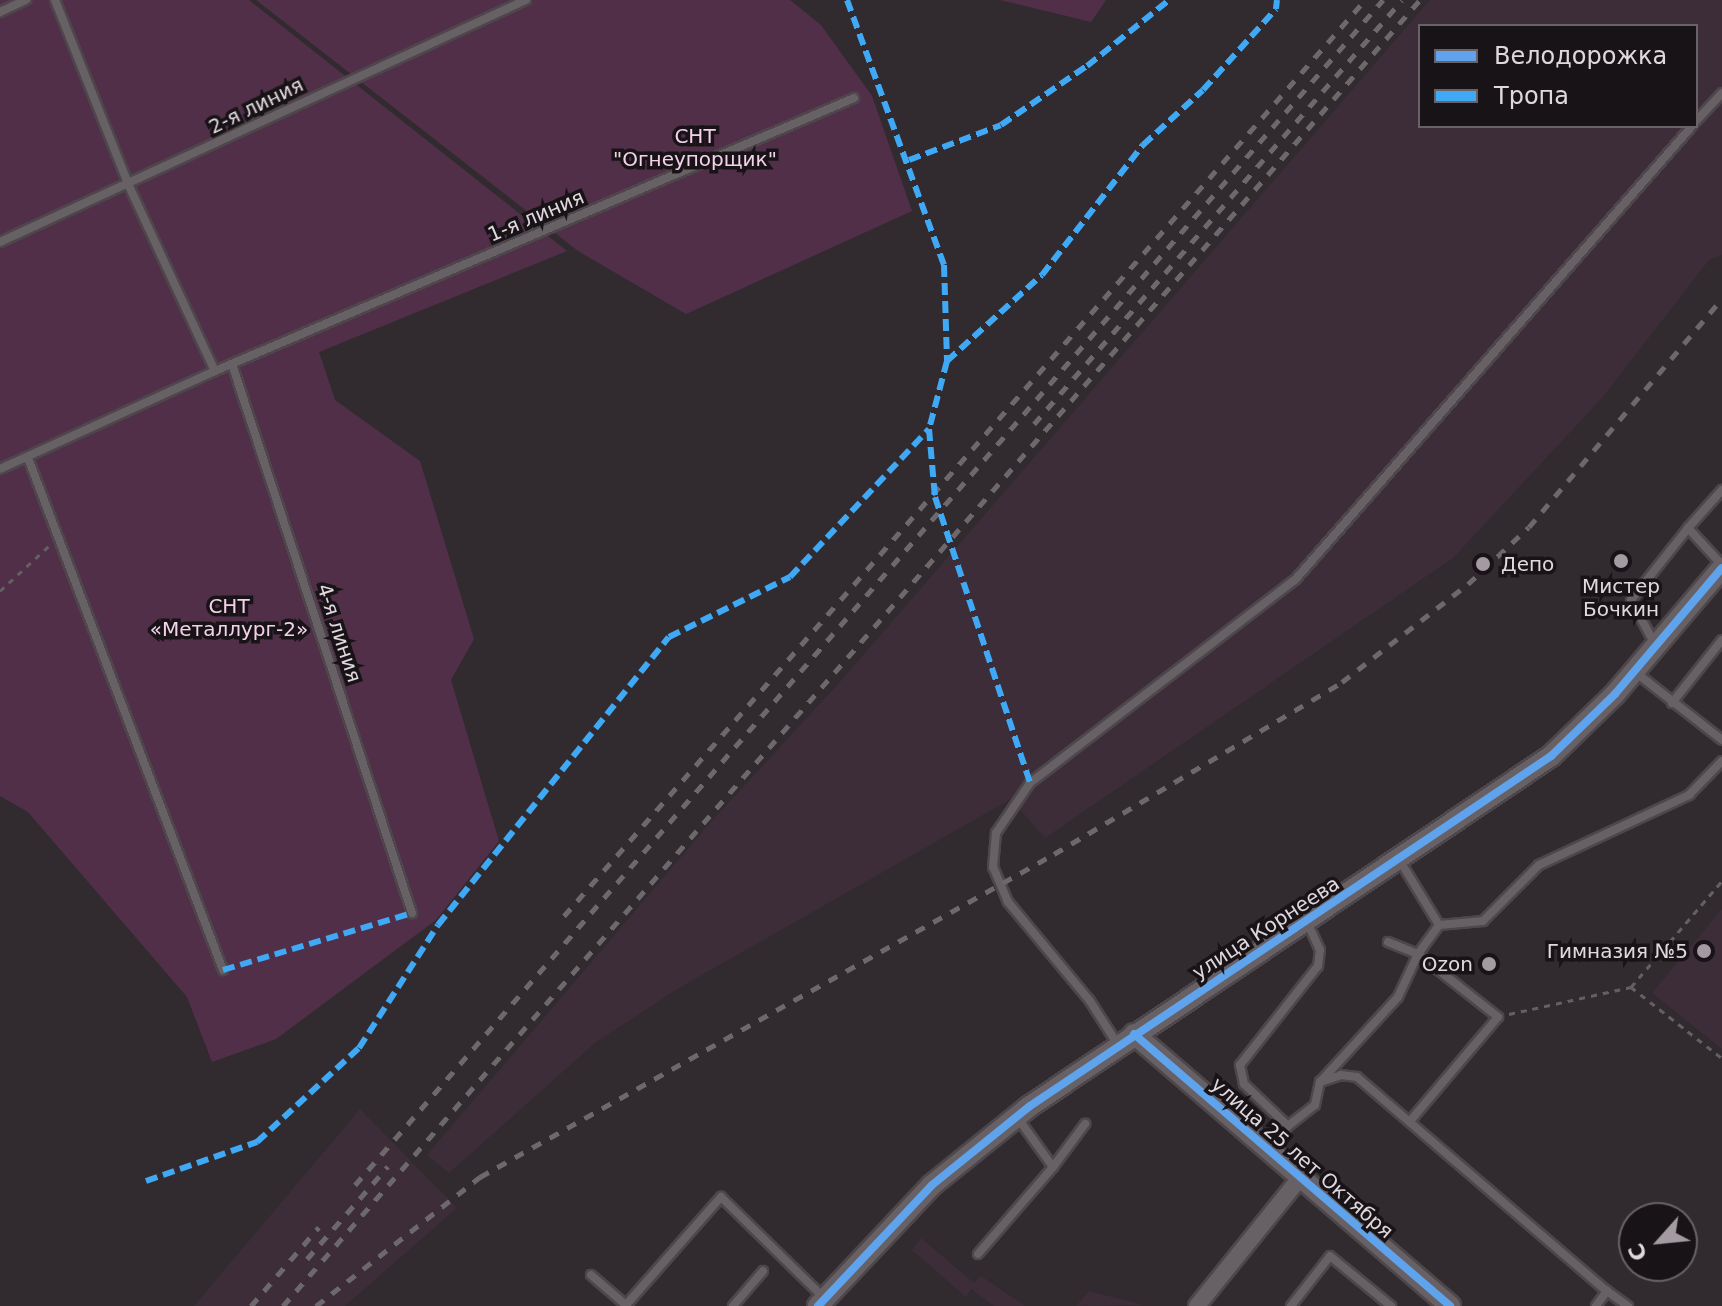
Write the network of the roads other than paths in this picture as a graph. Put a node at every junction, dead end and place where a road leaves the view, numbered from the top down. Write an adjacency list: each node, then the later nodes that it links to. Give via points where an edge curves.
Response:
1 (26, 0): 4 (lane)
2 (55, 0): 9 (lane)
3 (526, 0): 9 (lane, 2-я линия)
4 (0, 12)
5 (1722, 93): 7 (lane)
6 (854, 98): 11 (lane, 1-я линия)
7 (1698, 119)
8 (1690, 128): 31 (lane, via 1295,580 1030,783 996,833 993,867 1008,902)
9 (129, 186): 10 (lane, 2-я линия); 12 (lane)
10 (0, 242)
11 (232, 364): 12 (lane, 1-я линия); 25 (lane, 4-я линия)
12 (215, 371): 13 (lane)
13 (28, 458): 14 (lane); 30 (lane)
14 (0, 469)
15 (1722, 490): 16 (lane)
16 (1688, 528): 17 (lane); 19 (lane, via 1631,600)
17 (1722, 567): 19 (street, улица Корнеева)
18 (1722, 640): 21 (lane)
19 (1657, 647): 20 (street, улица Корнеева)
20 (1635, 672): 21 (lane); 24 (street, улица Корнеева, via 1551,756)
21 (1672, 703): 22 (lane)
22 (1722, 740)
23 (1722, 761): 27 (lane, via 1689,795 1539,865 1483,921)
24 (1399, 859): 26 (street, улица Корнеева); 27 (lane)
25 (412, 913)
26 (1307, 921): 31 (street, улица Корнеева); 36 (lane, via 1320,950 1318,966 1240,1065 1244,1084)
27 (1439, 925): 29 (lane)
28 (1388, 942): 29 (lane)
29 (1418, 954): 32 (lane, via 1398,997); 34 (lane, via 1498,1017)
30 (223, 970)
31 (1126, 1039): 33 (street, улица Корнеева); 37 (street, улица 25 лет Октября)
32 (1320, 1082): 34 (lane, via 1341,1075 1357,1077); 36 (lane, via 1315,1105)
33 (1016, 1116): 38 (lane); 44 (street, улица Корнеева, via 932,1185)
34 (1411, 1120): 43 (lane)
35 (1085, 1124): 38 (lane)
36 (1288, 1126): 37 (lane)
37 (1267, 1149): 39 (street, улица 25 лет Октября)
38 (1053, 1167): 40 (lane)
39 (1300, 1178): 45 (street); 49 (street, улица 25 лет Октября)
40 (978, 1254)
41 (763, 1271): 46 (lane)
42 (591, 1275): 44 (lane, via 626,1305 721,1197)
43 (1607, 1291): 50 (lane); 51 (lane)
44 (821, 1302)
45 (1206, 1303)
46 (733, 1306)
47 (1291, 1306): 48 (lane, via 1330,1256)
48 (1391, 1306)
49 (1450, 1306)
50 (1596, 1306)
51 (1628, 1306)

